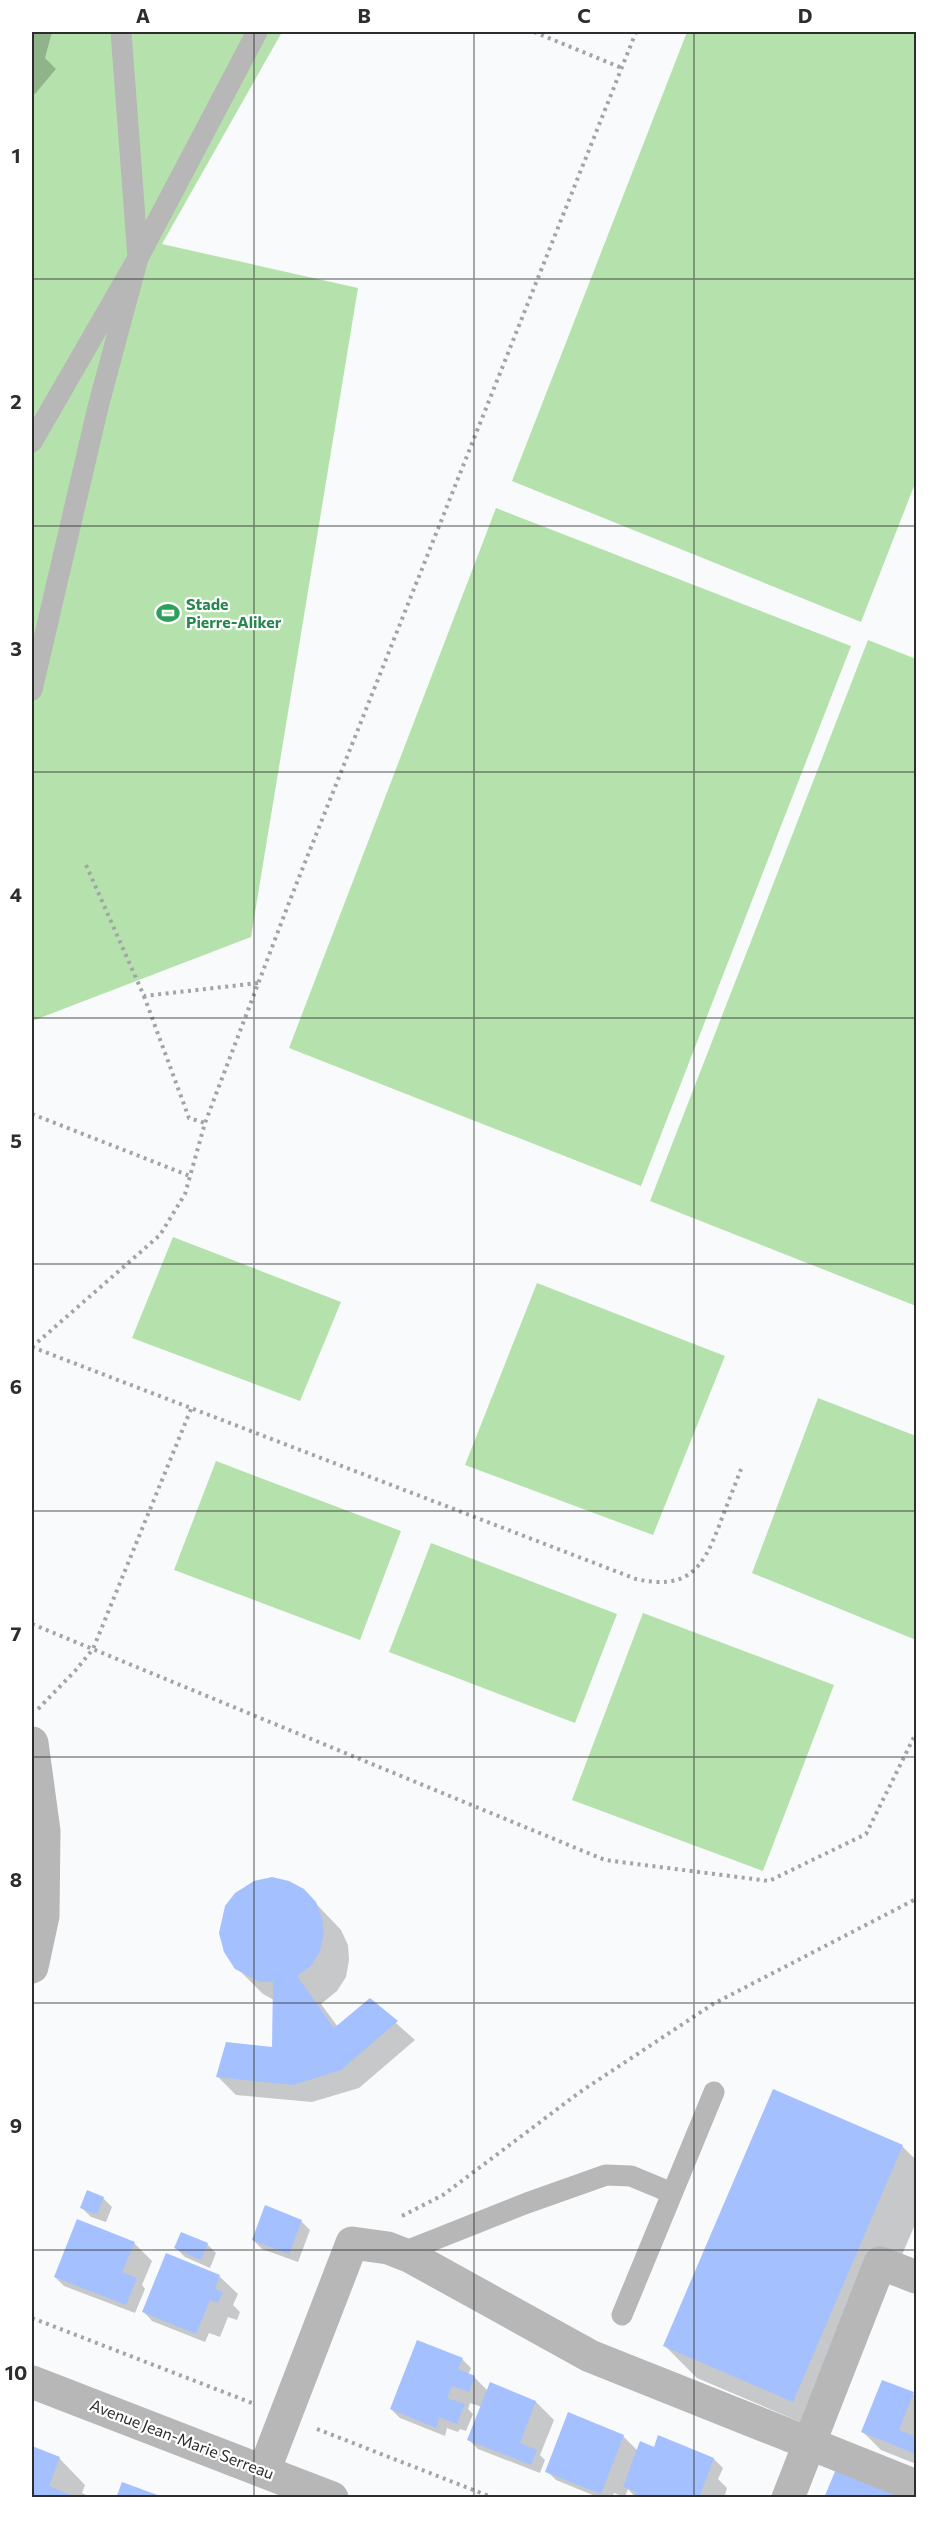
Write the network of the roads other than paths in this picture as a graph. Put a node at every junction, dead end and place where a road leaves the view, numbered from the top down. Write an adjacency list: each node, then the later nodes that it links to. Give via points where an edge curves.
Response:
1 (121, 32): 3 (lane)
2 (257, 32): 3 (lane)
3 (138, 258): 4 (lane); 5 (lane, via 98,407)
4 (32, 442)
5 (32, 690)
6 (32, 1743): 7 (street, via 44,1842 43,1916)
7 (32, 1967)
8 (714, 2091): 9 (lane)
9 (672, 2193): 10 (lane, via 630,2176 606,2175); 12 (lane)
10 (401, 2253): 14 (street, via 590,2356); 15 (street, via 351,2243)
11 (916, 2277): 14 (street, via 880,2263)
12 (622, 2315)
13 (32, 2382): 15 (street, Avenue Jean-Marie Serreau)
14 (809, 2443): 16 (street); 18 (street)
15 (264, 2471): 17 (street, Avenue Jean-Marie Serreau)
16 (916, 2486)
17 (332, 2498)
18 (788, 2498)

